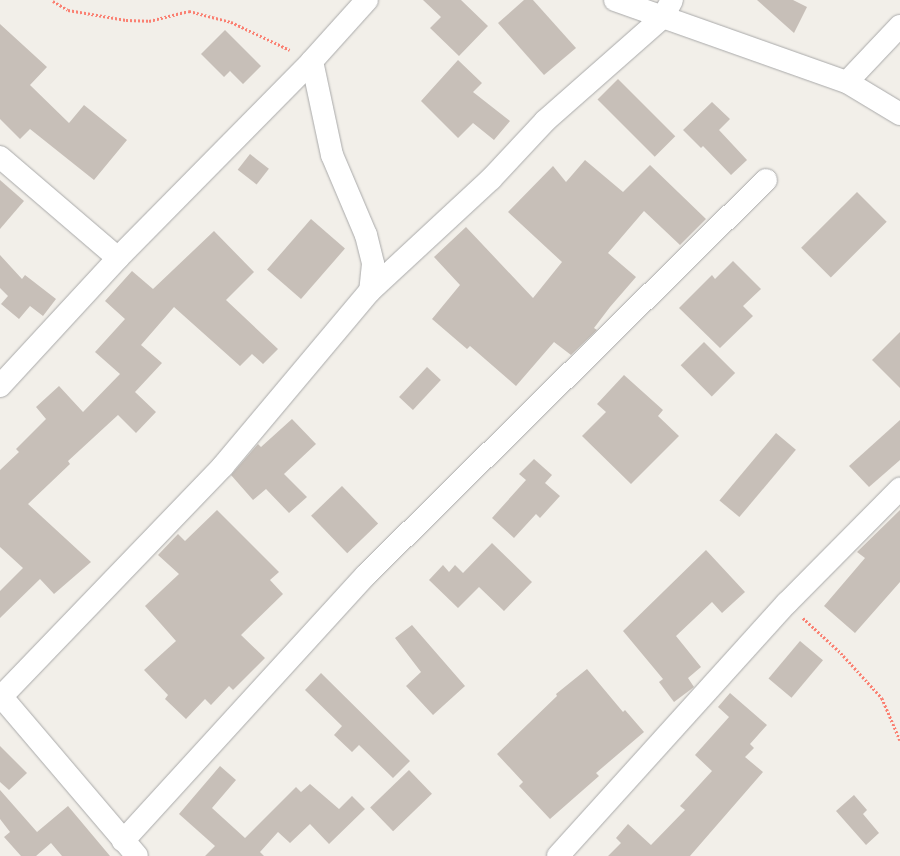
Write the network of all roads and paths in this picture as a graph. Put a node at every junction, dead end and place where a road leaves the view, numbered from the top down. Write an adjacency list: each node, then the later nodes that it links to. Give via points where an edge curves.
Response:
1 (367, 0): 6 (street)
2 (615, 0): 4 (street)
3 (53, 1): 6 (path, via 68,10 126,20 149,20 189,11 231,22)
4 (668, 8): 7 (street); 12 (street, via 545,121 491,179)
5 (900, 26): 7 (street)
6 (312, 61): 11 (street); 12 (street, via 332,155 366,235 374,264)
7 (846, 82): 8 (street)
8 (900, 114)
9 (0, 157): 11 (street)
10 (766, 180): 18 (street, via 366,575)
11 (118, 258): 13 (street)
12 (370, 291): 16 (street, via 223,466)
13 (0, 386)
14 (900, 489): 15 (street)
15 (786, 603): 17 (path, via 841,653 882,698); 19 (street)
16 (1, 697): 18 (street)
17 (900, 740)
18 (133, 852)
19 (558, 856)

